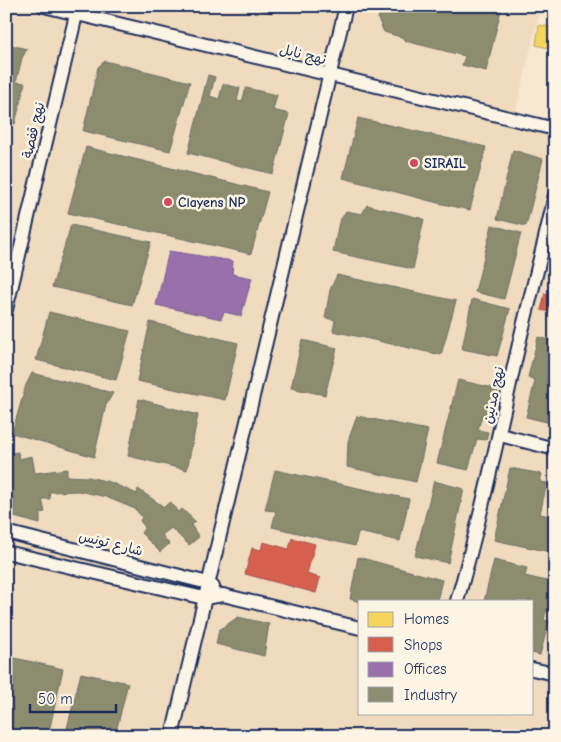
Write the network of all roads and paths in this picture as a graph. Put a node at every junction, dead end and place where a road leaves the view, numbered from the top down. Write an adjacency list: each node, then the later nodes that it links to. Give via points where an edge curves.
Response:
1 (44, 6): 3 (street, نهج نابل)
2 (346, 6): 4 (street)
3 (76, 15): 4 (street, نهج نابل); 8 (street, نهج قفصة)
4 (329, 76): 5 (street, نهج نابل); 13 (street)
5 (555, 129)
6 (555, 195): 7 (street, نهج مدنين)
7 (551, 227): 9 (street, نهج مدنين, via 522,332)
8 (6, 310)
9 (500, 435): 10 (street); 16 (street, نهج مدنين)
10 (555, 449)
11 (6, 532): 13 (street, شارع تونس)
12 (6, 552): 15 (street)
13 (208, 583): 14 (street); 15 (street)
14 (223, 595): 15 (street); 17 (street)
15 (204, 598): 20 (street)
16 (457, 600)
17 (358, 628)
18 (534, 669): 19 (street)
19 (555, 674)
20 (172, 736)

